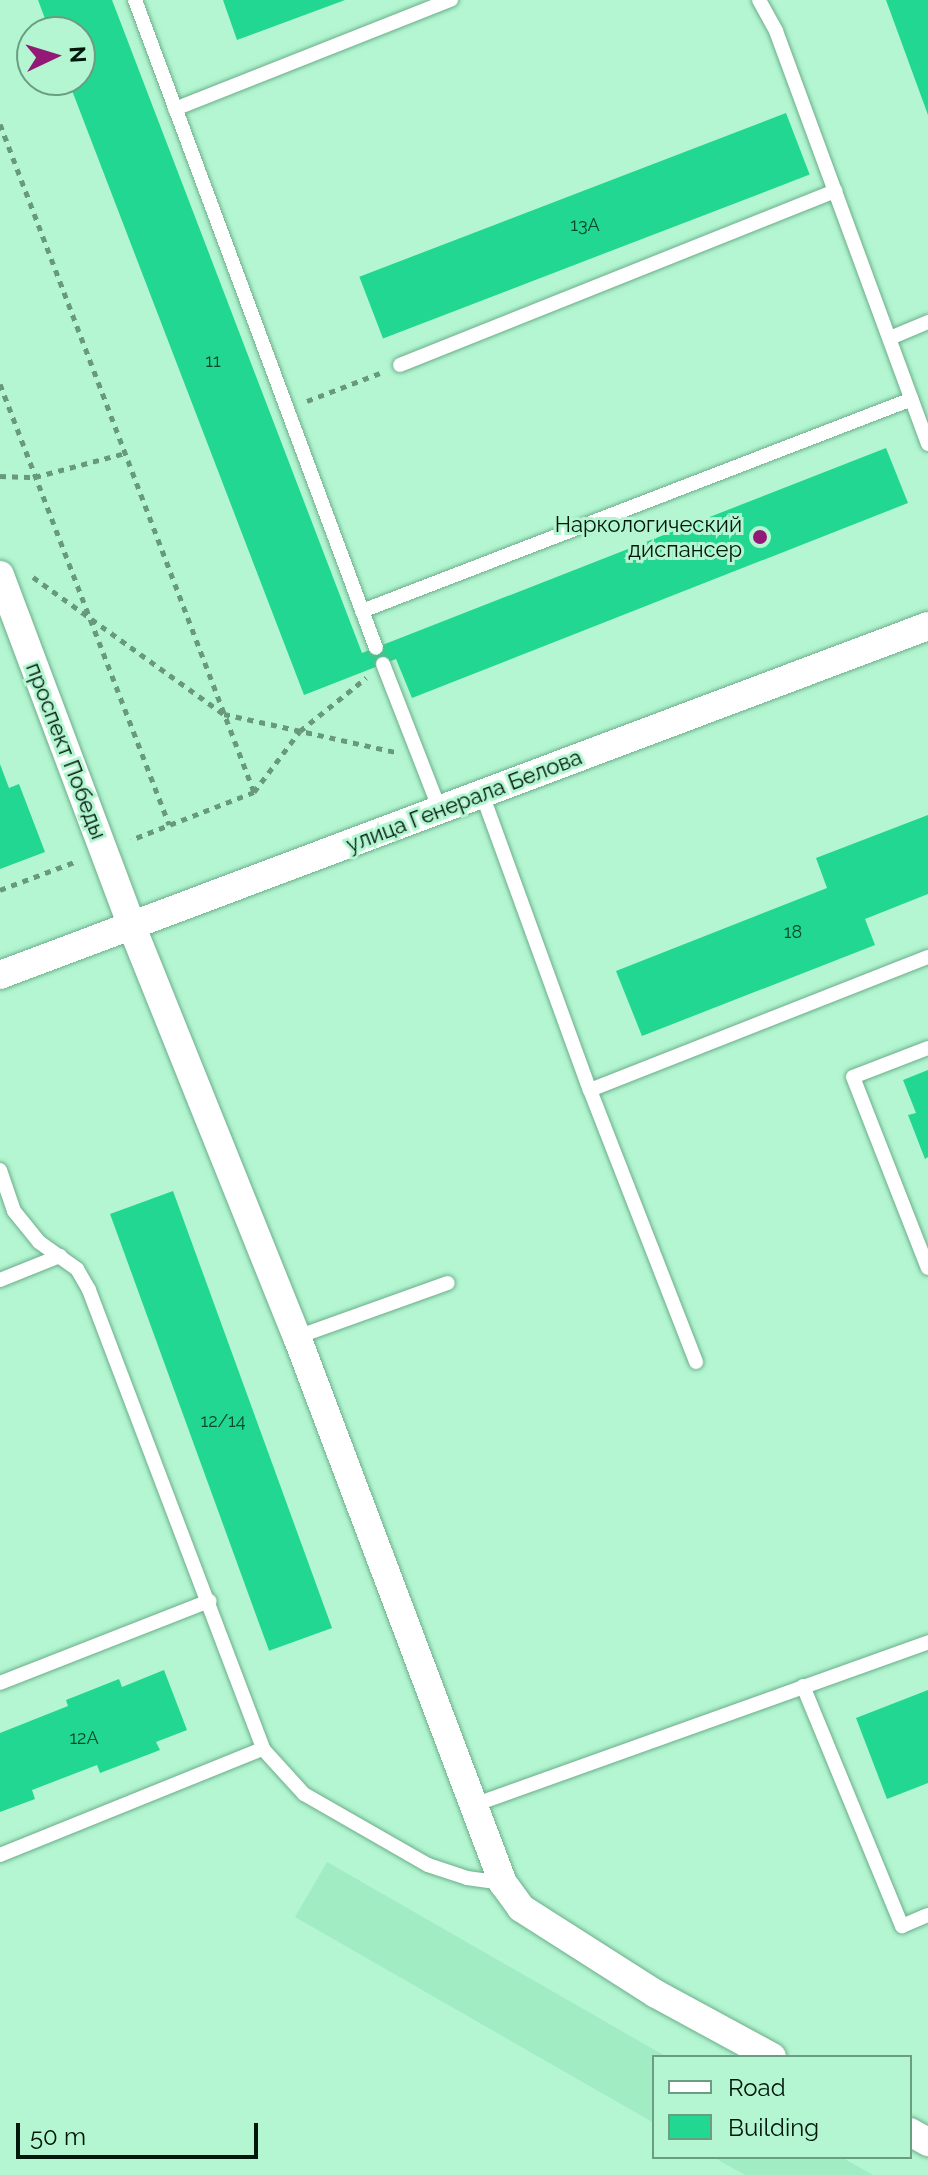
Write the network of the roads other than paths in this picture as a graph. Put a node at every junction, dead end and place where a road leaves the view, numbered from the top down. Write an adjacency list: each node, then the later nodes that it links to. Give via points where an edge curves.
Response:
1 (135, 0): 4 (lane)
2 (451, 0): 4 (lane)
3 (759, 0): 5 (lane, via 776,31)
4 (175, 109): 12 (lane)
5 (835, 191): 7 (lane); 8 (lane)
6 (928, 322): 7 (lane)
7 (890, 338): 9 (lane)
8 (400, 365)
9 (912, 399): 10 (lane); 12 (lane)
10 (928, 444)
11 (12, 573): 18 (street, проспект Победы)
12 (362, 611): 14 (lane)
13 (928, 626): 16 (street, улица Генерала Белова)
14 (376, 648)
15 (383, 664): 17 (lane)
16 (482, 794): 17 (street, улица Генерала Белова); 22 (lane)
17 (440, 810): 18 (street, улица Генерала Белова)
18 (132, 927): 20 (street, улица Генерала Белова); 28 (street, проспект Победы)
19 (928, 957): 22 (lane)
20 (0, 975)
21 (928, 1048): 25 (lane, via 853,1077)
22 (590, 1090): 29 (lane)
23 (0, 1170): 24 (lane, via 14,1211 39,1242)
24 (60, 1256): 26 (lane); 30 (lane, via 77,1269 89,1290)
25 (928, 1268)
26 (0, 1280)
27 (448, 1283): 28 (lane)
28 (297, 1337): 35 (street, проспект Победы)
29 (696, 1362)
30 (209, 1601): 32 (lane); 34 (lane)
31 (928, 1642): 33 (lane)
32 (0, 1683)
33 (803, 1686): 35 (lane); 38 (lane, via 902,1926)
34 (263, 1749): 36 (lane); 37 (lane, via 304,1794 428,1865)
35 (471, 1806): 37 (street, проспект Победы)
36 (0, 1855)
37 (503, 1883): 39 (street, проспект Победы, via 521,1908 656,1994)
38 (928, 1915)
39 (768, 2055)

